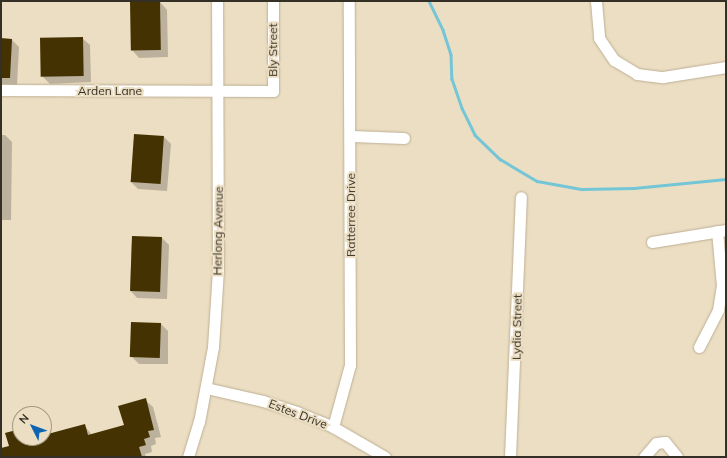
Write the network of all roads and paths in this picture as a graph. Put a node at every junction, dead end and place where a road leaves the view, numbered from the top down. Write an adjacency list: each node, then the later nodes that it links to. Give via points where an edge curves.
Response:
1 (217, 1): 7 (street, Herlong Avenue)
2 (273, 1): 7 (street, Bly Street, via 273,91)
3 (349, 1): 8 (street, Ratterree Drive)
4 (596, 1): 5 (street, via 599,38 614,60 637,74 663,77)
5 (726, 67)
6 (1, 90): 7 (street, Arden Lane)
7 (218, 91): 14 (street, Herlong Avenue, via 218,270 214,340)
8 (351, 136): 9 (street); 15 (street, Ratterree Drive, via 350,364)
9 (404, 138)
10 (521, 197): 18 (street, Lydia Street)
11 (722, 231): 12 (street); 13 (street, via 722,286 718,310)
12 (652, 242)
13 (699, 347)
14 (206, 388): 15 (street, Estes Drive, via 263,400); 16 (street, Herlong Avenue)
15 (333, 428): 17 (street, Estes Drive)
16 (188, 457)
17 (385, 457)
18 (510, 457)
19 (644, 457): 20 (street, via 656,443 665,442)
20 (677, 457)

